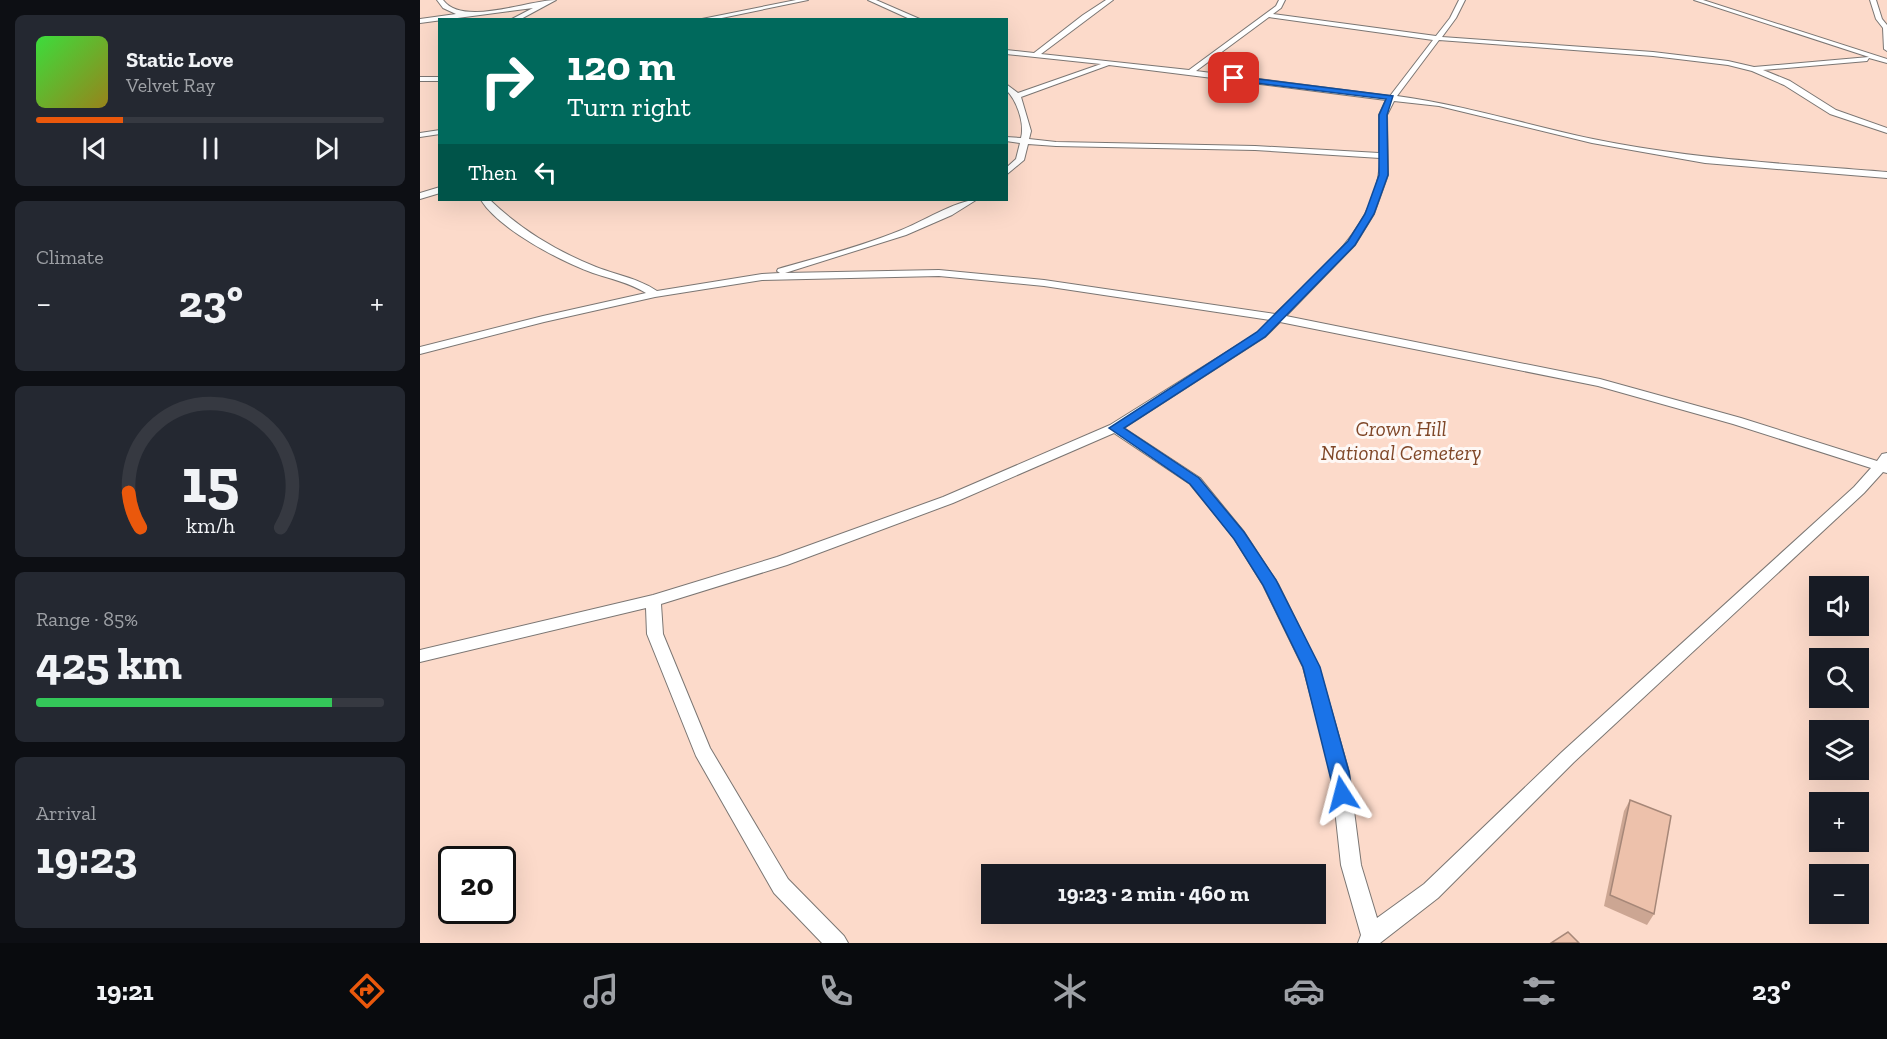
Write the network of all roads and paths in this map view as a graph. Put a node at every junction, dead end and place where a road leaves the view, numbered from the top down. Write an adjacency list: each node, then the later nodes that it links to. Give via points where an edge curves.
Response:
1 (440, 0): 11 (lane, via 445,7)
2 (553, 0): 10 (lane)
3 (805, 0): 16 (lane)
4 (871, 0): 17 (lane)
5 (1110, 0): 24 (lane)
6 (1282, 0): 12 (lane)
7 (1462, 0): 21 (lane)
8 (1697, 0): 26 (lane, via 1857,54)
9 (1873, 0): 20 (lane)
10 (539, 5): 11 (lane); 15 (lane)
11 (464, 15): 13 (lane); 14 (lane)
12 (1269, 15): 21 (lane); 27 (lane)
13 (442, 18)
14 (477, 18)
15 (516, 18)
16 (710, 18)
17 (915, 18)
18 (438, 19): 19 (lane)
19 (420, 21)
20 (1886, 28): 22 (lane)
21 (1436, 38): 26 (lane, via 1702,59); 32 (lane)
22 (1887, 49)
23 (1008, 52): 24 (lane)
24 (1036, 54): 25 (lane)
25 (1111, 63): 27 (lane); 31 (lane)
26 (1754, 69): 33 (lane, via 1787,83 1833,112)
27 (1190, 73): 32 (lane)
28 (420, 79): 29 (lane)
29 (438, 79)
30 (1008, 88): 31 (lane)
31 (1017, 96): 37 (lane, via 1027,131)
32 (1390, 98): 38 (lane, via 1383,115); 40 (lane, via 1494,116 1638,150 1790,169)
33 (1887, 131)
34 (438, 132): 35 (lane)
35 (420, 135)
36 (1008, 140): 37 (lane)
37 (1025, 140): 38 (lane); 39 (lane, via 1020,160)
38 (1382, 156): 47 (lane, via 1384,175 1370,214 1352,243)
39 (1008, 171)
40 (1887, 175)
41 (438, 191): 42 (lane)
42 (420, 196)
43 (486, 201): 46 (lane, via 521,232 590,268)
44 (970, 201): 45 (lane, via 887,241)
45 (762, 277): 46 (lane); 47 (lane, via 939,273 1044,283)
46 (655, 294): 48 (lane)
47 (1278, 318): 49 (lane, via 1244,346); 50 (lane, via 1600,383)
48 (420, 351)
49 (1115, 428): 51 (lane, via 948,500 782,561); 53 (lane, via 1195,481 1239,535 1270,584 1311,667 1340,772 1351,865)
50 (1885, 464): 53 (lane, via 1568,757 1431,891)
51 (653, 600): 52 (lane); 54 (lane, via 655,634 702,751 781,886)
52 (420, 656)
53 (1370, 939)
54 (837, 943)

